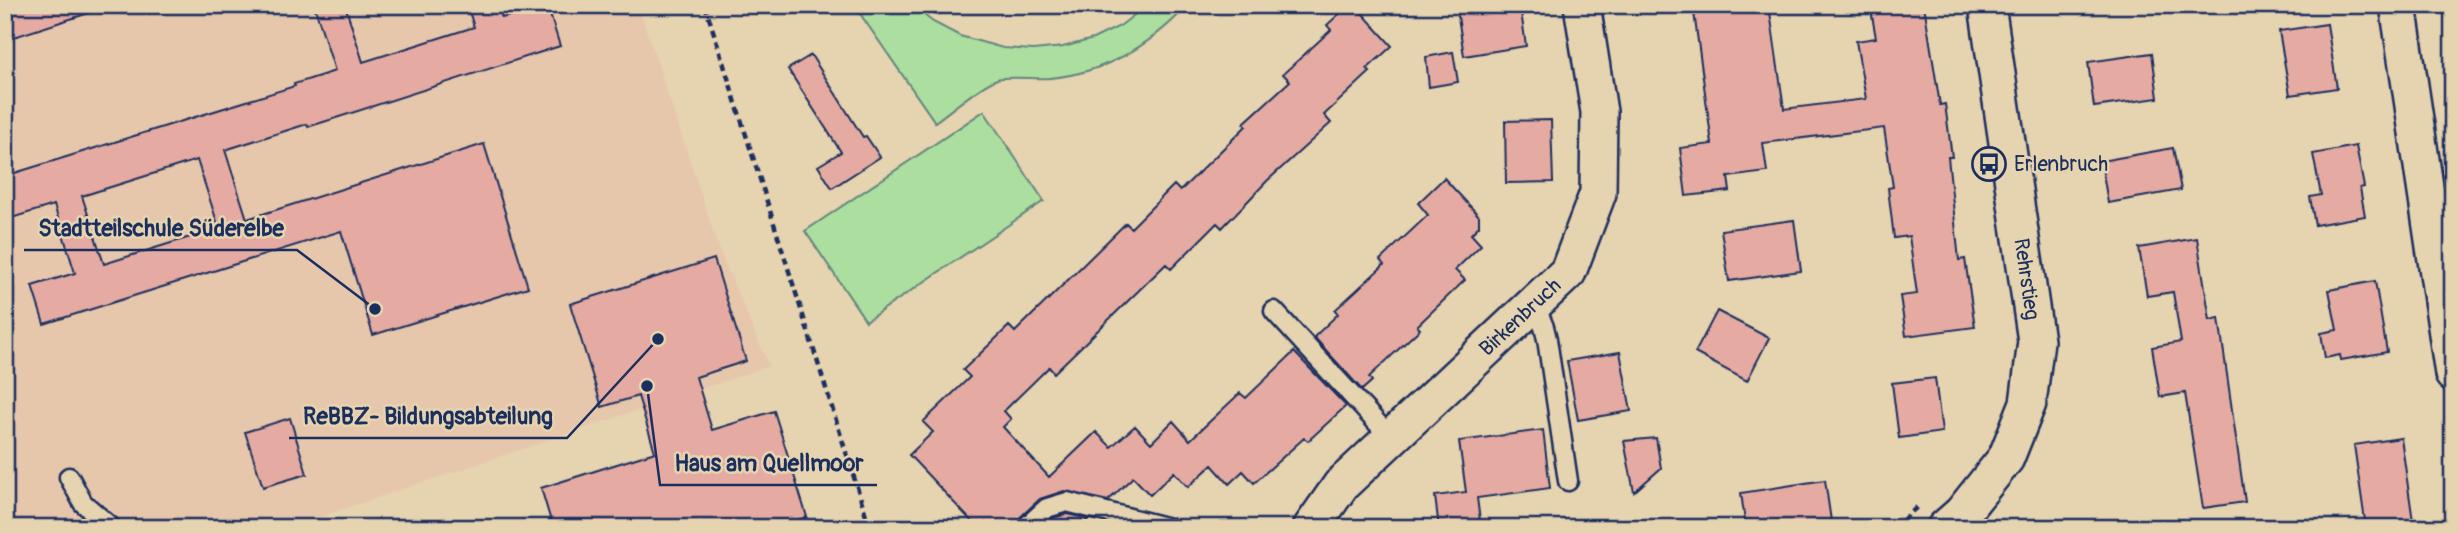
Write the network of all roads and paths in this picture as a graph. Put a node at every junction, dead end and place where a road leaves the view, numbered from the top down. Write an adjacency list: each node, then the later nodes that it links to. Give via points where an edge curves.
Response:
1 (705, 5): 13 (path)
2 (1582, 5): 5 (street, Birkenbruch, via 1599,112 1598,192 1568,272)
3 (1987, 5): 18 (street, Rehrstieg, via 2036,341 2028,403 2006,458)
4 (2398, 5): 7 (street)
5 (1534, 303): 8 (street, Birkenbruch); 10 (lane, via 1547,339)
6 (1274, 311): 8 (lane)
7 (2453, 374)
8 (1391, 438): 16 (street, Birkenbruch, via 1341,485)
9 (69, 477): 12 (lane, via 83,503)
10 (1568, 481)
11 (1923, 502): 17 (path)
12 (112, 528)
13 (870, 528)
14 (1025, 528): 15 (lane, via 1047,508 1067,502)
15 (1169, 528)
16 (1311, 528)
17 (1894, 528)
18 (1945, 528)

